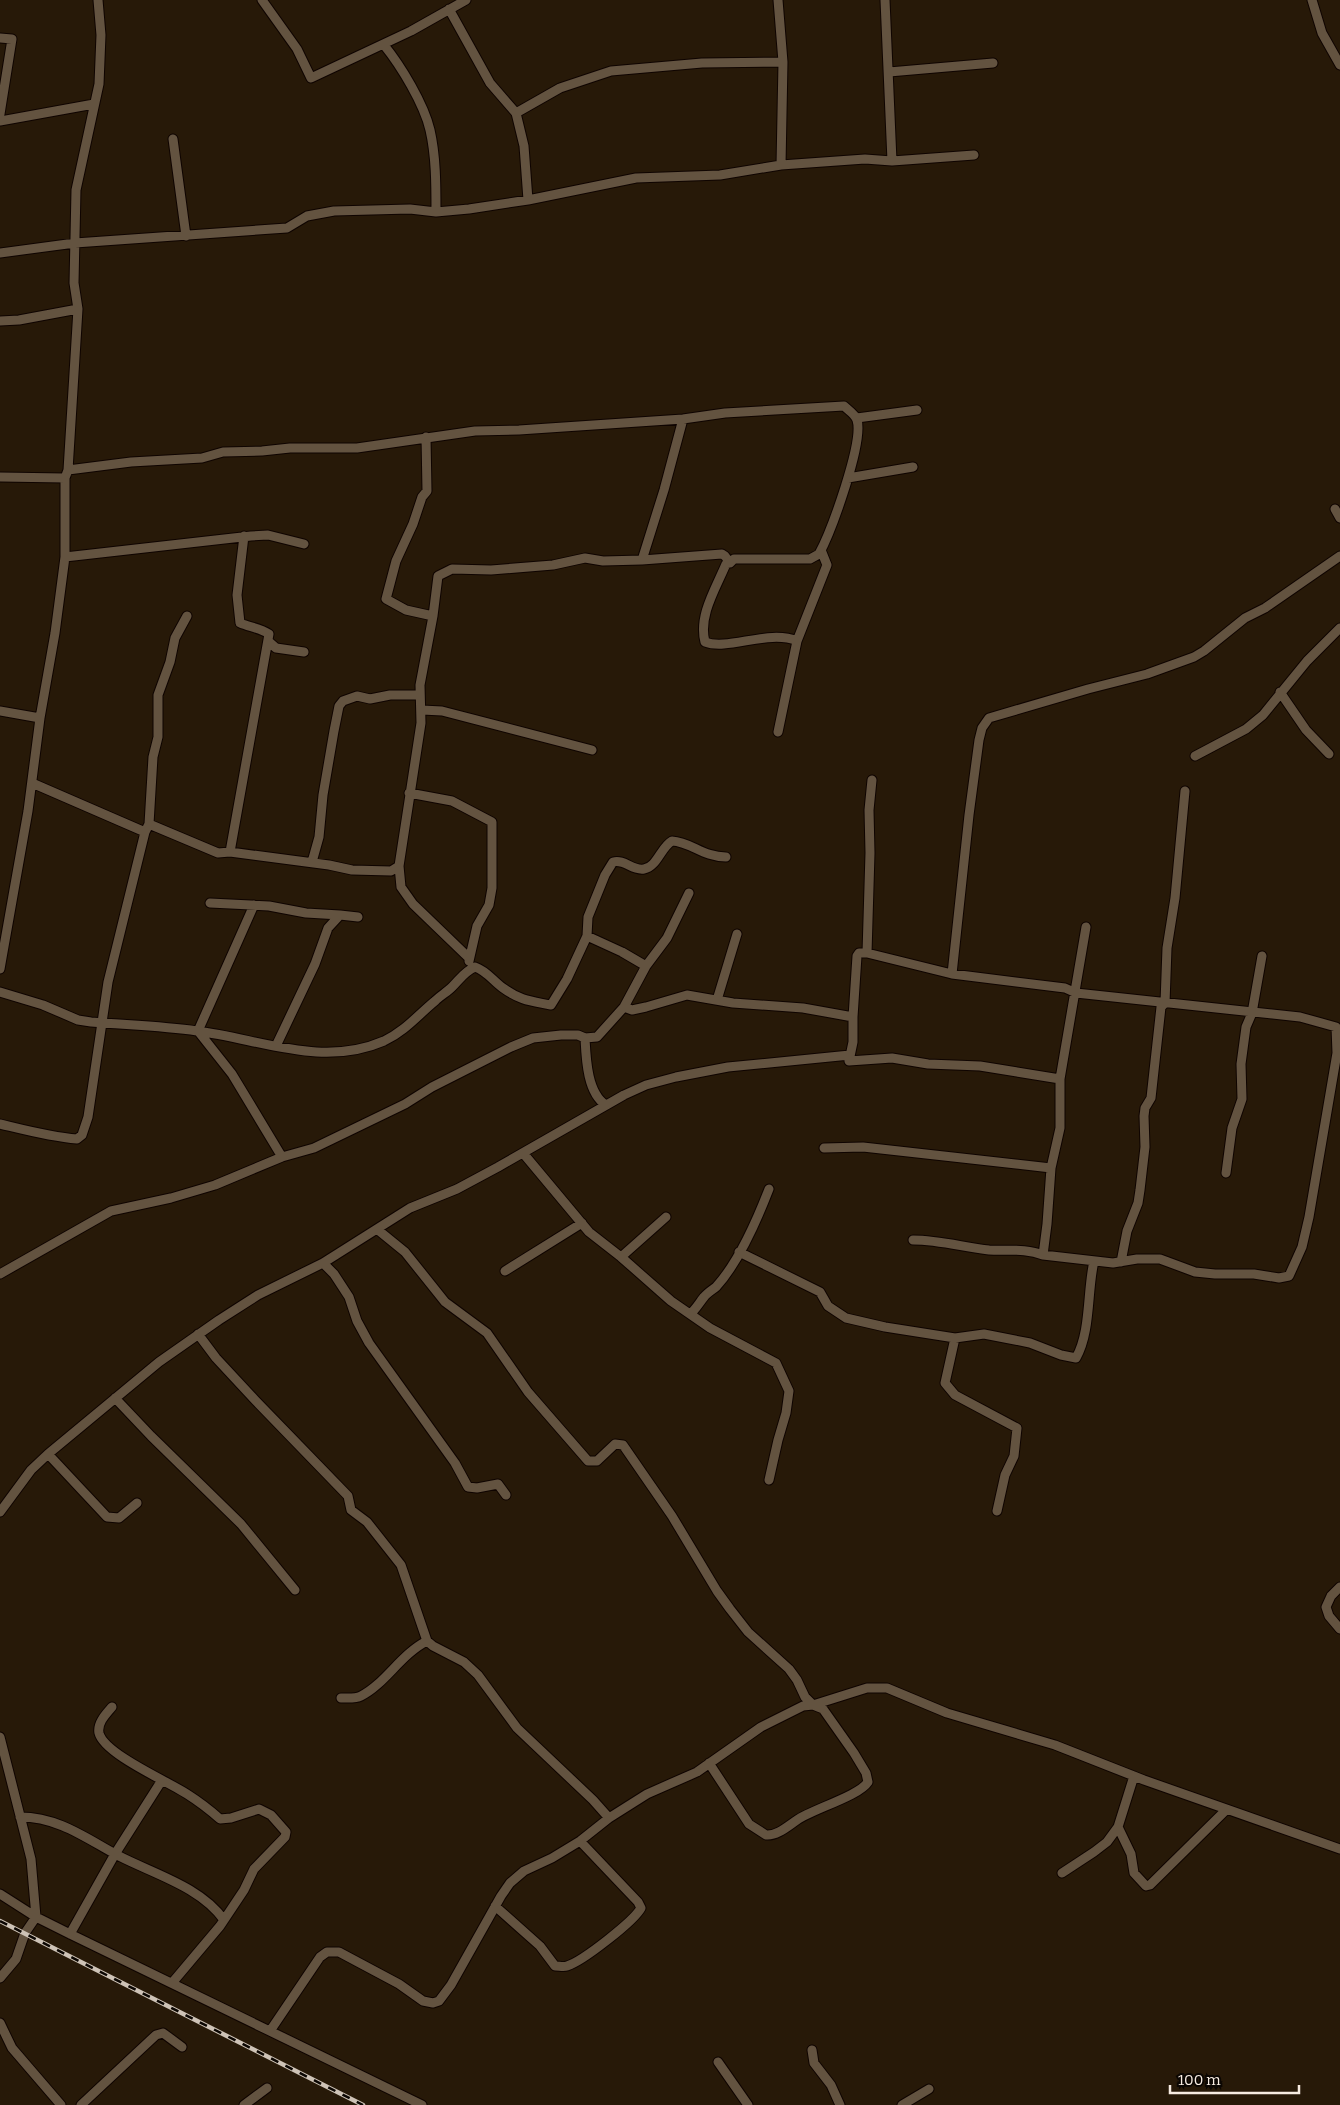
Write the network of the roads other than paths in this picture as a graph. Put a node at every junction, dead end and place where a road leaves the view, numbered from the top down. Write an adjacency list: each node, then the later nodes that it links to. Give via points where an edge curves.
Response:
1 (98, 0): 14 (street, via 100,84)
2 (262, 0): 9 (street, via 296,49 311,78)
3 (466, 0): 7 (street)
4 (778, 0): 10 (street)
5 (884, 0): 13 (street)
6 (1312, 0): 12 (street, via 1322,33)
7 (449, 10): 9 (street); 15 (street, via 490,83)
8 (0, 38): 16 (street, via 12,39)
9 (384, 44): 23 (street, via 409,82 430,129)
10 (783, 62): 15 (street, via 702,63 611,71 560,88); 21 (street)
11 (993, 63): 13 (street)
12 (1340, 65)
13 (889, 72): 20 (street)
14 (94, 104): 17 (street); 25 (street, via 76,190)
15 (516, 113): 22 (street, via 524,146)
16 (0, 114)
17 (0, 120)
18 (173, 139): 24 (street)
19 (974, 155): 20 (street)
20 (892, 161): 21 (street)
21 (781, 165): 22 (street, via 720,175 616,181)
22 (528, 200): 23 (street)
23 (436, 212): 24 (street, via 410,209 334,212 307,216 287,228)
24 (186, 236): 25 (street)
25 (75, 243): 26 (street); 27 (street, via 74,283)
26 (0, 253)
27 (78, 309): 28 (street); 34 (street)
28 (0, 321)
29 (917, 410): 30 (street)
30 (857, 418): 31 (street, via 844,406 725,413); 36 (street, via 855,451)
31 (683, 419): 32 (street, via 475,431); 44 (street)
32 (426, 437): 34 (street, via 358,448 224,452 202,458 131,462); 47 (street, via 427,491 396,561 386,599 406,610)
33 (912, 467): 36 (street)
34 (67, 474): 35 (street); 43 (street)
35 (0, 477)
36 (848, 478): 41 (street)
37 (1334, 509): 38 (street)
38 (1340, 518)
39 (244, 536): 40 (street, via 268,535); 43 (street); 49 (street, via 237,595 240,623 263,630 269,634)
40 (304, 544)
41 (821, 550): 45 (street, via 810,559 734,559); 50 (street, via 827,565)
42 (1340, 556): 85 (street, via 1245,618 1194,657 1147,674 989,718 985,722 979,740 971,795)
43 (65, 557): 56 (street)
44 (642, 560): 45 (street, via 716,553 726,556); 47 (street, via 585,558 553,565 491,570 452,569 438,576)
45 (730, 563): 50 (street, via 726,564 710,600 702,629 705,642 722,644 783,638)
46 (187, 616): 65 (street, via 175,638 158,695 158,737 153,757)
47 (433, 616): 53 (street)
48 (1340, 628): 52 (street)
49 (268, 641): 51 (street, via 276,648); 66 (street)
50 (797, 641): 57 (street)
51 (304, 652)
52 (1280, 692): 59 (street, via 1306,730); 60 (street, via 1264,715 1246,729)
53 (419, 695): 54 (street); 68 (street, via 370,699 357,696 343,700 339,706 319,837)
54 (422, 710): 58 (street, via 442,711); 64 (street)
55 (0, 711): 56 (street)
56 (40, 718): 62 (street)
57 (778, 732)
58 (592, 750)
59 (1328, 754)
60 (1195, 756)
61 (872, 780): 79 (street)
62 (32, 783): 65 (street); 76 (street)
63 (1185, 791): 89 (street)
64 (409, 794): 69 (street); 81 (street, via 452,801 492,822 492,888)
65 (147, 828): 66 (street, via 218,853); 93 (street, via 108,982)
66 (230, 852): 68 (street)
67 (726, 857): 78 (street, via 703,853 672,841 646,869 632,867 622,861 613,862 588,917)
68 (312, 862): 69 (street, via 380,872)
69 (399, 866): 81 (street, via 401,887 413,904)
70 (689, 893): 82 (street, via 667,938)
71 (210, 903): 72 (street)
72 (254, 905): 73 (street); 95 (street)
73 (340, 915): 74 (street); 97 (street, via 328,928 315,964)
74 (358, 917)
75 (1086, 927): 87 (street)
76 (4, 932): 84 (street)
77 (737, 934): 88 (street)
78 (587, 936): 82 (street); 83 (street, via 551,1005 519,999 482,969)
79 (867, 953): 85 (street); 92 (street, via 857,956)
80 (1262, 956): 91 (street)
81 (469, 958): 83 (street)
82 (646, 966): 90 (street)
83 (471, 968): 97 (street, via 413,1023 384,1041 350,1052 322,1054)
84 (0, 969)
85 (952, 974): 87 (street, via 1065,988)
86 (0, 992): 93 (street, via 78,1020)
87 (1076, 993): 89 (street); 99 (street)
88 (717, 1000): 90 (street, via 687,995 632,1010); 92 (street, via 803,1008)
89 (1164, 1003): 91 (street); 116 (street, via 1161,1006 1151,1098 1145,1108 1145,1147 1139,1197 1126,1231)
90 (624, 1007): 96 (street, via 597,1037)
91 (1252, 1013): 94 (street, via 1300,1017); 106 (street, via 1246,1027 1241,1064 1242,1099 1232,1128)
92 (853, 1017): 98 (street)
93 (102, 1023): 95 (street); 101 (street, via 88,1117 82,1135 69,1138)
94 (1338, 1026): 116 (street, via 1338,1053 1309,1217 1302,1246 1289,1276 1202,1272 1160,1259)
95 (198, 1031): 97 (street); 104 (street, via 232,1074)
96 (586, 1038): 100 (street, via 594,1091); 104 (street, via 571,1034 533,1038 432,1087 348,1133)
97 (276, 1046)
98 (849, 1061): 99 (street, via 892,1058 928,1064 980,1066); 100 (street, via 850,1055 728,1067 676,1076 646,1085)
99 (1060, 1079): 105 (street, via 1060,1128)
100 (606, 1105): 103 (street)
101 (0, 1124)
102 (824, 1148): 105 (street, via 863,1147)
103 (523, 1153): 109 (street); 110 (street, via 457,1189 410,1208)
104 (282, 1157): 119 (street, via 215,1185 111,1211)
105 (1051, 1168): 113 (street)
106 (1226, 1173)
107 (769, 1189): 112 (street)
108 (666, 1217): 114 (street)
109 (582, 1223): 114 (street); 118 (street)
110 (378, 1230): 117 (street); 135 (street, via 405,1252 445,1302 487,1333 528,1392 582,1456 593,1462 615,1444 623,1445 730,1609 748,1632 789,1669)
111 (913, 1240): 113 (street, via 952,1242 988,1250 1034,1251)
112 (739, 1252): 120 (street, via 716,1287); 122 (street, via 820,1292 828,1306 846,1318)
113 (1043, 1255): 115 (street)
114 (621, 1256): 120 (street)
115 (1094, 1261): 116 (street); 122 (street, via 1083,1346 1076,1358 1030,1343 984,1334)
116 (1121, 1262)
117 (323, 1263): 121 (street, via 258,1295); 126 (street, via 349,1297 368,1343 455,1463 468,1487 498,1484)
118 (505, 1271)
119 (0, 1274)
120 (690, 1314): 125 (street, via 776,1363 789,1391)
121 (198, 1334): 123 (street); 133 (street, via 216,1358 348,1496 350,1510 368,1522 401,1565)
122 (955, 1338): 128 (street, via 945,1383 955,1395 1016,1428 1014,1456 1005,1475)
123 (115, 1398): 124 (street); 131 (street, via 241,1524)
124 (48, 1454): 127 (street, via 107,1517 119,1518); 129 (street, via 31,1470)
125 (769, 1480)
126 (506, 1495)
127 (137, 1503)
128 (997, 1511)
129 (0, 1512)
130 (1340, 1588): 132 (street, via 1326,1607)
131 (295, 1590)
132 (1340, 1629)
133 (427, 1641): 134 (street, via 360,1696); 143 (street, via 478,1674 517,1728)
134 (341, 1698)
135 (813, 1705): 138 (street, via 802,1706 760,1727); 138 (street, via 823,1709 866,1773 868,1782 858,1790 805,1814 780,1832 766,1836 749,1824); 139 (street, via 867,1688 887,1688 947,1714 1056,1745)
136 (112, 1707): 140 (street, via 100,1726 102,1739 132,1763)
137 (0, 1737): 142 (street)
138 (709, 1763): 143 (street, via 689,1776 647,1794)
139 (1134, 1776): 141 (street); 144 (street)
140 (162, 1780): 147 (street); 152 (street, via 186,1793 220,1819 258,1809 271,1815 286,1832 254,1870)
141 (1226, 1810): 144 (street, via 1150,1886 1134,1873 1131,1854); 146 (street)
142 (20, 1816): 147 (street, via 63,1825); 151 (street, via 31,1859)
143 (609, 1818): 145 (street)
144 (1118, 1827): 148 (street, via 1094,1852)
145 (580, 1841): 150 (street, via 524,1871 510,1884); 150 (street, via 641,1908 634,1918 585,1956 567,1966 555,1966 540,1946)
146 (1340, 1849)
147 (115, 1854): 152 (street, via 193,1892); 153 (street)
148 (1062, 1872)
149 (0, 1894): 151 (street)
150 (496, 1906): 157 (street, via 439,2001 423,2001 399,1984 339,1952 327,1952 320,1957)
151 (36, 1917): 153 (street); 154 (street, via 25,1933 16,1958)
152 (224, 1920): 155 (street)
153 (70, 1934): 155 (street)
154 (0, 1978)
155 (172, 1984): 157 (street)
156 (0, 2022): 163 (street, via 12,2048)
157 (270, 2031): 166 (street)
158 (182, 2047): 164 (street, via 163,2033 156,2035)
159 (812, 2050): 168 (street, via 814,2063 831,2084)
160 (718, 2062): 167 (street)
161 (268, 2088): 165 (street)
162 (929, 2090): 169 (street)
163 (61, 2105)
164 (81, 2105)
165 (244, 2105)
166 (422, 2105)
167 (748, 2105)
168 (840, 2105)
169 (902, 2105)

